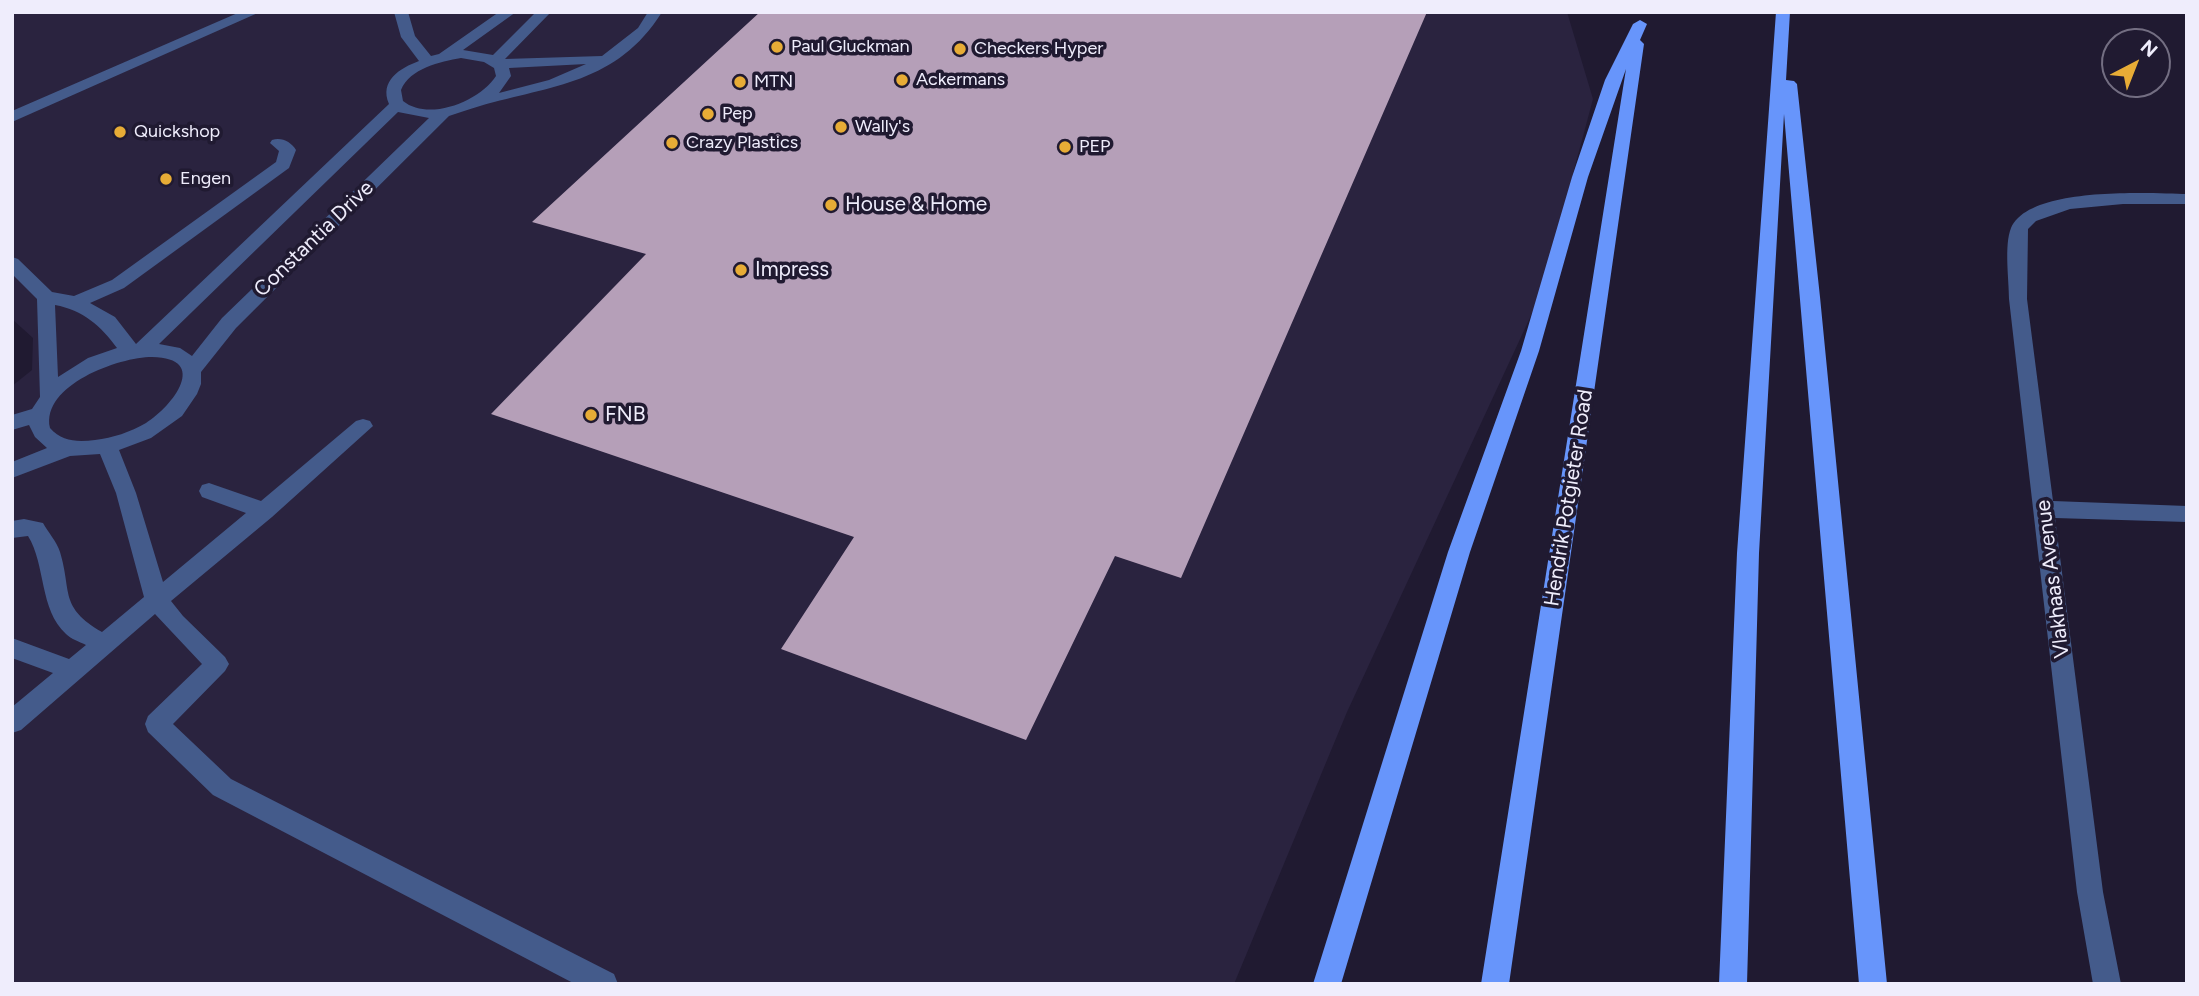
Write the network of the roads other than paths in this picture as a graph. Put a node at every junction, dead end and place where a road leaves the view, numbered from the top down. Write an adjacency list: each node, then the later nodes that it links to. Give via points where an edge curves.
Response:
1 (253, 12): 15 (street)
2 (401, 12): 10 (street, via 408,37)
3 (509, 12): 8 (street)
4 (544, 12): 11 (street)
5 (655, 12): 9 (street, via 645,31)
6 (1642, 18): 40 (main road, via 1613,79 1580,177 1530,351 1459,552); 41 (main road, Hendrik Potgieter Road)
7 (1783, 19): 42 (main road, via 1748,553); 43 (main road)
8 (444, 56): 10 (street); 11 (street, via 477,55)
9 (609, 58): 11 (street); 12 (street, via 516,95)
10 (427, 61): 13 (street, via 393,87)
11 (497, 62): 12 (street, via 504,71 503,81)
12 (482, 102): 14 (street)
13 (397, 105): 14 (street, via 424,114); 21 (street, Constantia Drive)
14 (443, 113): 22 (street, Constantia Drive, via 229,323)
15 (12, 117)
16 (278, 143): 20 (street, via 288,150 283,164 118,284)
17 (2187, 200): 30 (street, Vlakhaas Avenue, via 2099,200 2067,205 2027,217 2019,230 2018,299)
18 (12, 263): 19 (street)
19 (46, 297): 20 (street); 23 (street)
20 (75, 302): 21 (street, via 108,322)
21 (136, 351): 22 (street, via 165,351 183,358); 23 (street, via 120,352 66,379)
22 (192, 370): 26 (street, via 191,387 161,423)
23 (44, 405): 24 (street); 27 (street, via 40,429 52,443)
24 (12, 423)
25 (363, 426): 31 (street)
26 (107, 447): 27 (street); 34 (street, via 126,493)
27 (69, 448): 28 (street)
28 (12, 470)
29 (209, 491): 31 (street)
30 (2044, 509): 32 (street); 44 (street, Vlakhaas Avenue, via 2090,892)
31 (265, 511): 34 (street)
32 (2187, 514)
33 (12, 530): 35 (street, via 35,529 49,551 63,610 74,627)
34 (156, 598): 35 (street); 39 (street, via 175,624 217,664 157,724 222,788)
35 (103, 644): 37 (street)
36 (12, 648): 37 (street)
37 (72, 670): 38 (street)
38 (12, 722)
39 (604, 984)
40 (1326, 984)
41 (1495, 984)
42 (1733, 984)
43 (1874, 984)
44 (2108, 984)

